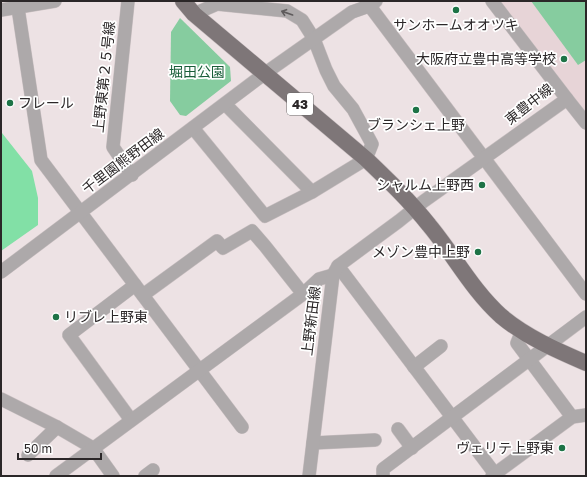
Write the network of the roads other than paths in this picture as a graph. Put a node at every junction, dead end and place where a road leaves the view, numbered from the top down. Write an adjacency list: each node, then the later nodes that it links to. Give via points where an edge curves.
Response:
1 (55, 1): 6 (street)
2 (128, 1): 17 (street, 上野東第２５号線, via 113,147)
3 (183, 1): 8 (main road, 43)
4 (492, 1): 11 (street, 東豊中線)
5 (370, 3): 9 (street, 千里園熊野田線, via 352,12); 15 (street)
6 (18, 8): 7 (street); 20 (street, via 41,160)
7 (1, 10)
8 (194, 14): 9 (street, one-way to 8, via 302,20 287,11 217,4); 10 (main road, 43)
9 (314, 39): 10 (street, 千里園熊野田線); 16 (street, via 328,76 353,109 372,144)
10 (264, 74): 12 (street, 千里園熊野田線); 16 (main road, 43)
11 (567, 99): 13 (street); 15 (street, 東豊中線)
12 (225, 104): 14 (street, 千里園熊野田線); 18 (street)
13 (586, 123)
14 (193, 128): 17 (street, 千里園熊野田線); 18 (street, via 265,216)
15 (484, 158): 19 (street, 東豊中線); 25 (street)
16 (366, 159): 18 (street); 19 (main road, 43)
17 (132, 174): 20 (street, 千里園熊野田線)
18 (312, 192)
19 (414, 208): 21 (street); 27 (main road, 43, via 486,301)
20 (80, 214): 22 (street, 千里園熊野田線); 23 (street)
21 (336, 270): 24 (street, via 319,279); 32 (street); 43 (street, 上野新田線)
22 (1, 272)
23 (139, 290): 24 (street, via 217,241 223,248 252,231); 33 (street); 38 (street, via 69,335)
24 (303, 294): 33 (street)
25 (586, 294)
26 (586, 317): 29 (street)
27 (522, 331): 29 (main road, 43); 30 (street, via 517,343)
28 (441, 346): 32 (street)
29 (548, 346): 30 (street); 31 (main road, 43)
30 (529, 360): 36 (street); 37 (street)
31 (586, 364)
32 (414, 366): 37 (street)
33 (199, 370): 38 (street); 40 (street)
34 (1, 399): 39 (street)
35 (586, 415): 36 (street)
36 (572, 417): 47 (street)
37 (452, 418): 45 (street); 47 (street)
38 (131, 420): 44 (street)
39 (57, 427): 44 (street); 46 (street)
40 (242, 427)
41 (398, 430): 45 (street)
42 (375, 440): 43 (street)
43 (313, 443): 50 (street, 上野新田線)
44 (93, 448): 48 (street); 49 (street)
45 (412, 448): 51 (street, via 383,469)
46 (28, 455)
47 (494, 475)
48 (56, 476)
49 (113, 476)
50 (309, 476)
51 (383, 476)

